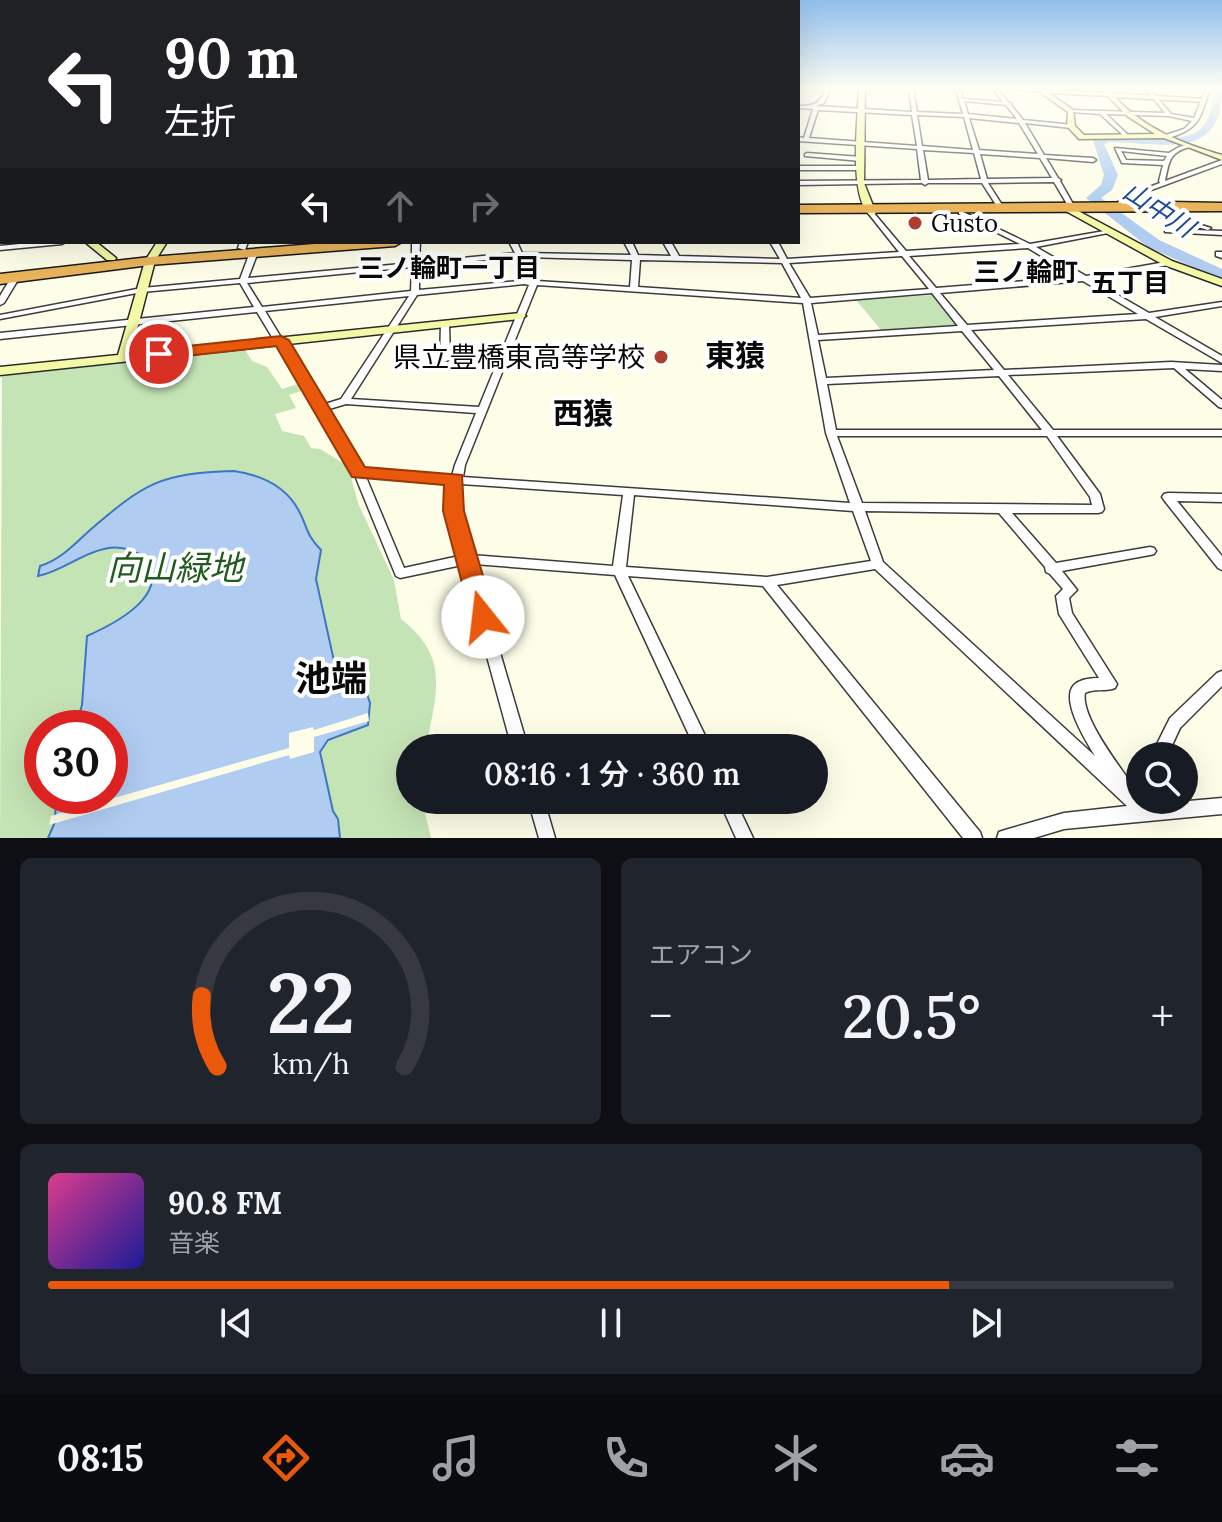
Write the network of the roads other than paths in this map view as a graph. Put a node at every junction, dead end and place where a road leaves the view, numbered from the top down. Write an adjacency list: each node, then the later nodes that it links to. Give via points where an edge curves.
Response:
1 (808, 128): 13 (street)
2 (861, 128): 14 (street)
3 (917, 128): 16 (street)
4 (971, 128): 17 (street)
5 (1025, 128): 20 (street)
6 (1074, 128): 10 (street, via 1086,138)
7 (1118, 128): 10 (street)
8 (1155, 128): 11 (street)
9 (1189, 128): 11 (street)
10 (1125, 135): 11 (street)
11 (1168, 136): 15 (street)
12 (800, 139): 13 (street)
13 (806, 140): 14 (street)
14 (861, 144): 16 (street); 23 (street)
15 (1188, 146): 19 (street); 22 (street)
16 (919, 148): 17 (street); 30 (street)
17 (978, 152): 20 (street); 27 (street)
18 (807, 155): 23 (street)
19 (1169, 155): 24 (street); 24 (street, via 1117,149 1124,162)
20 (1043, 157): 21 (street); 26 (street)
21 (1093, 160)
22 (1222, 160): 31 (street)
23 (860, 163): 25 (street); 29 (street)
24 (1166, 163): 31 (street)
25 (800, 168)
26 (1058, 180): 27 (street); 33 (street)
27 (985, 182): 30 (street); 34 (street)
28 (800, 183): 29 (street)
29 (860, 183): 30 (street); 38 (street)
30 (925, 183)
31 (1165, 184): 32 (street)
32 (1115, 205): 33 (highway); 35 (highway); 36 (highway)
33 (1068, 206): 34 (highway); 39 (highway); 40 (street)
34 (1001, 208): 38 (highway)
35 (1175, 208): 36 (highway); 42 (street, via 1196,225)
36 (1222, 208)
37 (800, 211): 38 (highway)
38 (870, 212): 39 (highway); 56 (street)
39 (961, 213): 52 (street)
40 (1108, 231): 52 (street); 62 (street)
41 (1167, 231): 42 (street)
42 (1221, 232)
43 (41, 244): 54 (street)
44 (93, 244): 58 (street)
45 (295, 244): 53 (highway)
46 (331, 244): 53 (highway)
47 (416, 244): 63 (street)
48 (514, 244): 57 (street)
49 (629, 244): 59 (street)
50 (668, 244): 60 (street)
51 (775, 244): 61 (street)
52 (1029, 246): 56 (street); 65 (street)
53 (247, 247): 55 (highway); 66 (street)
54 (0, 248)
55 (155, 252): 58 (highway); 64 (highway); 70 (street)
56 (903, 253): 61 (street); 71 (street)
57 (519, 255): 59 (street); 63 (street); 67 (street)
58 (111, 258): 64 (highway)
59 (636, 258): 60 (street); 69 (street)
60 (676, 258): 61 (street)
61 (785, 261): 73 (street)
62 (1168, 263): 65 (street); 68 (street)
63 (415, 267): 66 (street); 72 (street)
64 (5, 277): 74 (street)
65 (1083, 279): 71 (street); 78 (street)
66 (243, 282): 70 (street); 76 (street)
67 (534, 282): 69 (street); 72 (street); 77 (street)
68 (1222, 283)
69 (634, 289): 73 (street)
70 (142, 290): 79 (street); 80 (street)
71 (934, 292): 73 (street); 82 (street)
72 (415, 293): 76 (street); 83 (street)
73 (807, 301): 85 (street)
74 (0, 303)
75 (1222, 304): 78 (street)
76 (259, 309): 80 (street); 86 (street)
77 (520, 316): 81 (street); 98 (street)
78 (1147, 316): 82 (street); 89 (street)
79 (0, 317)
80 (134, 322): 84 (street); 87 (street)
81 (445, 324): 83 (street); 88 (street)
82 (963, 328): 85 (street); 93 (street)
83 (392, 329): 86 (street); 95 (street)
84 (0, 336)
85 (814, 338): 94 (street)
86 (281, 340): 87 (street); 97 (street)
87 (123, 358): 92 (street)
88 (445, 359)
89 (1222, 360)
90 (1177, 366): 91 (street); 93 (street); 96 (street)
91 (1222, 368)
92 (0, 371)
93 (1001, 374): 94 (street); 100 (street)
94 (823, 381): 99 (street)
95 (345, 401): 97 (street); 98 (street)
96 (1222, 405)
97 (322, 408): 102 (street)
98 (482, 410): 103 (street)
99 (831, 433): 100 (street); 106 (street)
100 (1050, 433): 101 (street); 107 (street, via 1096,497 1098,509)
101 (1222, 433)
102 (359, 473): 103 (street); 109 (street, via 396,572)
103 (455, 479): 104 (street); 109 (street, via 454,511)
104 (629, 491): 106 (street); 113 (street)
105 (1222, 498): 111 (street, via 1168,497)
106 (858, 507): 107 (street); 110 (street)
107 (1002, 509): 112 (street)
108 (1150, 551): 112 (street)
109 (467, 559): 113 (street); 116 (street)
110 (878, 564): 114 (street); 120 (street)
111 (1222, 565)
112 (1050, 569): 119 (street, via 1071,590 1062,596 1066,614 1110,684 1086,685 1075,696 1087,730)
113 (619, 570): 114 (street); 117 (street)
114 (767, 582): 128 (street)
115 (1222, 677): 118 (street, via 1175,723)
116 (516, 734)
117 (696, 734)
118 (1166, 742)
119 (1126, 789)
120 (1126, 795)
121 (1198, 805): 123 (street)
122 (1126, 806): 129 (street)
123 (1222, 806)
124 (540, 814): 126 (street)
125 (734, 814): 127 (street)
126 (547, 838)
127 (745, 838)
128 (974, 838)
129 (1005, 838)

